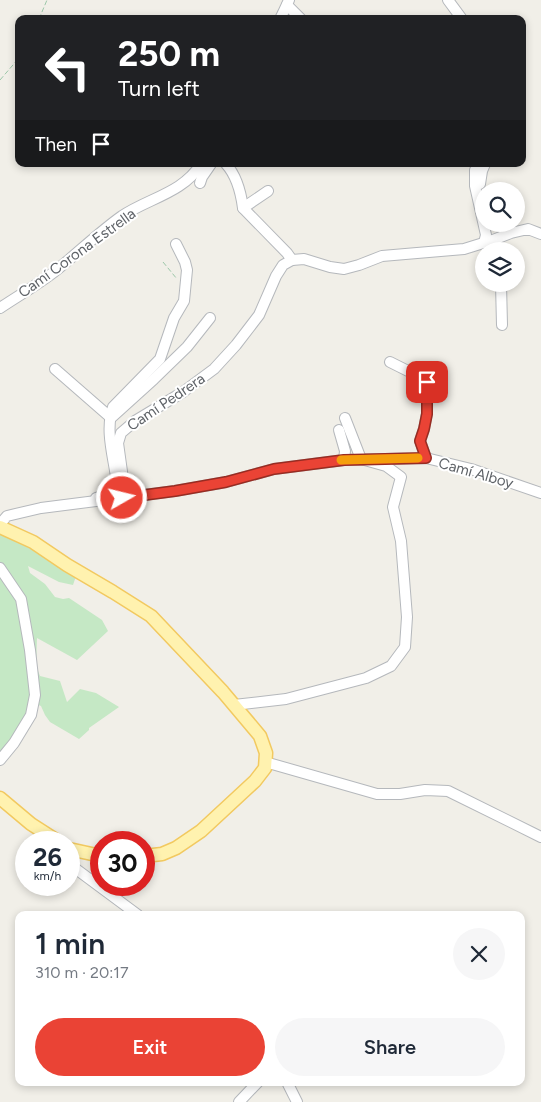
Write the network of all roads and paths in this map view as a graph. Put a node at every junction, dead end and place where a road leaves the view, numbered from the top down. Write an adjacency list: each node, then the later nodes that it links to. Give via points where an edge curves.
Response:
1 (47, 0): 4 (path)
2 (448, 0): 7 (street)
3 (288, 2): 5 (street); 6 (street)
4 (41, 15)
5 (283, 15)
6 (298, 15)
7 (459, 15)
8 (15, 63): 9 (path)
9 (0, 80)
10 (199, 167): 29 (street, Camí Corona Estrella, via 186,182 124,215 54,273)
11 (209, 167): 17 (street)
12 (228, 167): 19 (street)
13 (484, 167): 16 (street)
14 (475, 170): 15 (street)
15 (475, 182)
16 (480, 182)
17 (200, 183)
18 (268, 191): 19 (street)
19 (244, 208): 25 (street)
20 (485, 232): 22 (street)
21 (541, 234): 22 (street, via 528,229)
22 (488, 242)
23 (176, 244): 27 (street, via 187,270)
24 (475, 246): 25 (street, via 382,256 344,269 304,259)
25 (292, 260): 41 (street, Camí Pedrera, via 283,265 276,276 259,315 214,369 121,433 118,443 124,486)
26 (164, 262): 27 (path)
27 (186, 290): 34 (street, via 160,359 113,407)
28 (501, 292): 31 (street)
29 (0, 308)
30 (210, 318): 34 (street, via 187,347)
31 (502, 325)
32 (390, 362): 37 (street, via 427,382 427,414 420,441)
33 (55, 369): 34 (street)
34 (110, 418): 42 (street, via 115,485 104,496)
35 (345, 418): 39 (street)
36 (339, 430): 38 (street)
37 (426, 458): 39 (street, Camí Alboy); 40 (street, Camí Alboy, via 471,469)
38 (344, 460): 39 (street, Camí Alboy); 41 (street, Camí Alboy, via 274,469 226,482)
39 (361, 460): 45 (street, via 386,466 400,477 393,507 401,542 407,617 405,647 392,666 366,678 286,699)
40 (541, 493)
41 (122, 498): 42 (street, Camí Alboy)
42 (71, 505): 43 (street, Camí Alboy, via 41,508 7,516)
43 (1, 521): 45 (main road, via 151,616)
44 (0, 568): 46 (street, via 21,599 35,695 31,715)
45 (234, 705): 47 (main road, via 260,736 266,753)
46 (0, 760)
47 (265, 762): 50 (street, via 377,794 448,791); 51 (main road, via 265,768 255,780 201,831 176,848)
48 (0, 798): 49 (main road)
49 (40, 831)
50 (541, 837)
51 (155, 855)
52 (80, 871): 53 (street)
53 (133, 911)
54 (254, 1086): 56 (street)
55 (289, 1086): 57 (street)
56 (239, 1102)
57 (298, 1102)

